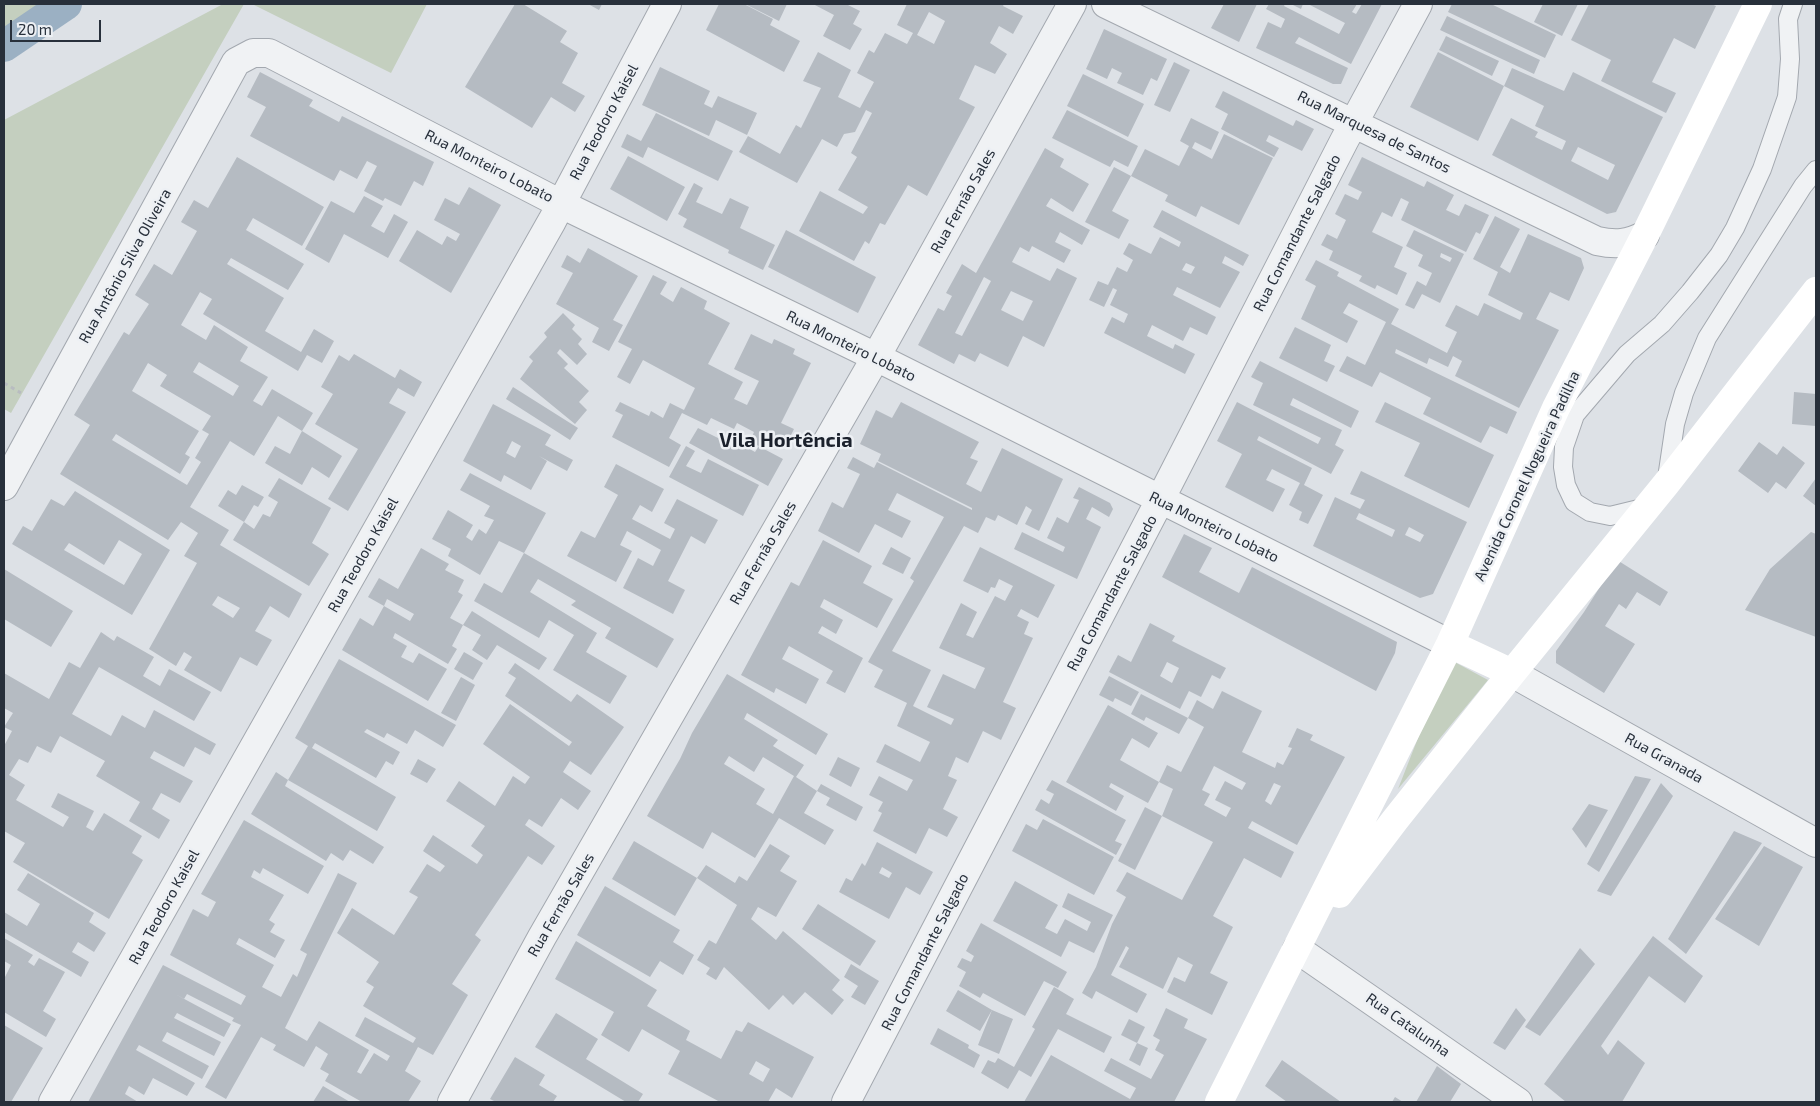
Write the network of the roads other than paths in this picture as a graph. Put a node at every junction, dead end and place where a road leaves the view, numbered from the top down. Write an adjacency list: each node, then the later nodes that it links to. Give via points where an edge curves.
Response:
1 (667, 4): 10 (street, Rua Teodoro Kaisel)
2 (1072, 4): 13 (street, Rua Fernão Sales)
3 (1106, 4): 8 (street, Rua Marquesa de Santos)
4 (1418, 4): 8 (street, Rua Comandante Salgado)
5 (1758, 4): 11 (main road, Avenida Coronel Nogueira Padilha)
6 (1792, 4): 14 (lane, via 1788,19 1790,59 1787,97 1762,169 1735,228 1690,292 1662,324 1627,354 1575,415)
7 (252, 53): 10 (street, Rua Monteiro Lobato, via 269,53); 16 (street, Rua Antônio Silva Oliveira, via 236,62)
8 (1354, 122): 11 (street, Rua Marquesa de Santos, via 1597,241 1624,243); 17 (street, Rua Comandante Salgado)
9 (1816, 170): 15 (lane, via 1707,338 1684,393)
10 (561, 204): 13 (street, Rua Monteiro Lobato); 24 (street, Rua Teodoro Kaisel)
11 (1644, 235): 19 (main road, Avenida Coronel Nogueira Padilha, via 1556,408)
12 (1816, 290): 15 (main road, Avenida Coronel Nogueira Padilha)
13 (876, 357): 17 (street, Rua Monteiro Lobato); 25 (street, Rua Fernão Sales, via 547,928)
14 (1572, 423): 18 (lane, via 1564,447 1563,466 1566,486 1574,502 1590,512 1610,516); 19 (lane)
15 (1666, 484): 18 (main road, Avenida Coronel Nogueira Padilha)
16 (4, 486)
17 (1160, 500): 20 (street, Rua Monteiro Lobato); 26 (street, Rua Comandante Salgado)
18 (1647, 507): 21 (main road, Avenida Coronel Nogueira Padilha)
19 (1508, 516): 20 (main road, Avenida Coronel Nogueira Padilha)
20 (1450, 644): 21 (main road); 23 (main road, Avenida Coronel Nogueira Padilha)
21 (1512, 673): 22 (street, Rua Granada); 23 (main road, Avenida Coronel Nogueira Padilha)
22 (1816, 843)
23 (1298, 949): 27 (main road, Avenida Coronel Nogueira Padilha); 28 (street, Rua Catalunha)
24 (53, 1102)
25 (452, 1102)
26 (846, 1102)
27 (1219, 1102)
28 (1518, 1102)

